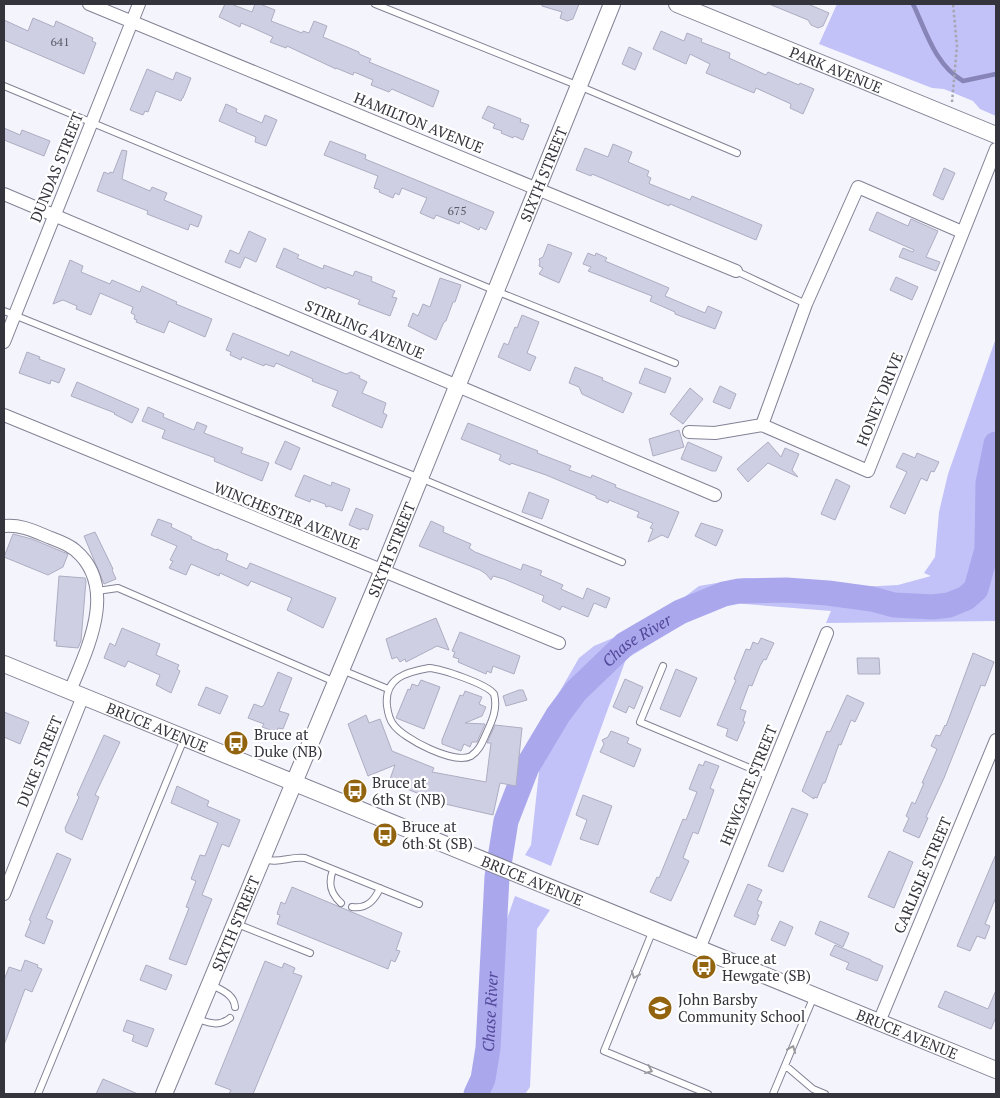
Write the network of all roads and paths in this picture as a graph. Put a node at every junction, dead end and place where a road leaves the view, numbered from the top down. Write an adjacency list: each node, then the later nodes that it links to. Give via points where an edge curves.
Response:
1 (88, 4): 7 (street, HAMILTON AVENUE)
2 (139, 4): 7 (street, DUNDAS STREET)
3 (375, 4): 9 (lane)
4 (612, 4): 9 (street, SIXTH STREET)
5 (677, 4): 12 (street, PARK AVENUE)
6 (953, 4): 10 (path, via 957,46)
7 (132, 21): 11 (street, DUNDAS STREET); 15 (street, HAMILTON AVENUE)
8 (4, 86): 11 (lane)
9 (579, 86): 14 (lane); 15 (street, SIXTH STREET)
10 (952, 94)
11 (92, 122): 17 (street, DUNDAS STREET); 20 (lane)
12 (996, 135)
13 (996, 149): 18 (street, HONEY DRIVE)
14 (737, 153)
15 (537, 189): 19 (street, HAMILTON AVENUE); 20 (street, SIXTH STREET)
16 (4, 194): 17 (street, STIRLING AVENUE)
17 (55, 215): 22 (street, DUNDAS STREET); 25 (street, STIRLING AVENUE)
18 (962, 232): 21 (street, via 858,187); 27 (street, HONEY DRIVE, via 868,471)
19 (736, 271): 21 (lane)
20 (496, 291): 24 (lane); 25 (street, SIXTH STREET)
21 (806, 304): 27 (street)
22 (9, 313): 23 (street, DUNDAS STREET); 29 (lane)
23 (4, 342)
24 (675, 363)
25 (458, 386): 29 (street, SIXTH STREET); 30 (street, STIRLING AVENUE)
26 (4, 415): 33 (street, WINCHESTER AVENUE)
27 (762, 425): 28 (street, via 715,433)
28 (689, 432)
29 (420, 478): 32 (lane); 33 (street, SIXTH STREET)
30 (714, 494)
31 (4, 526): 34 (street, via 26,528 75,550 93,575)
32 (622, 562)
33 (382, 572): 36 (street, WINCHESTER AVENUE); 39 (street, SIXTH STREET)
34 (97, 592): 39 (lane, via 118,588); 41 (street, via 97,612)
35 (827, 633): 44 (street, HEWGATE STREET)
36 (559, 643)
37 (4, 664): 41 (street, BRUCE AVENUE)
38 (663, 666): 44 (lane, via 640,722)
39 (339, 676): 40 (lane); 45 (street, SIXTH STREET)
40 (388, 689): 40 (lane, via 386,701 393,725 418,743 458,759 477,751 493,719 495,700 491,691 437,669 408,672 393,681)
41 (76, 694): 42 (street, BRUCE AVENUE); 49 (street, DUKE STREET)
42 (185, 738): 45 (street, BRUCE AVENUE); 65 (lane)
43 (996, 740): 62 (street, CARLISLE STREET)
44 (769, 776): 55 (street, HEWGATE STREET)
45 (294, 783): 46 (street, SIXTH STREET); 54 (street, BRUCE AVENUE)
46 (262, 859): 47 (lane, via 272,862 305,858); 53 (street, SIXTH STREET)
47 (333, 870): 48 (lane); 50 (lane, via 330,887)
48 (380, 888): 51 (lane); 52 (lane, via 370,904)
49 (4, 894)
50 (341, 903)
51 (419, 904)
52 (352, 907)
53 (236, 924): 56 (lane); 57 (street, SIXTH STREET)
54 (653, 930): 55 (street, BRUCE AVENUE); 67 (lane, one-way to 67, via 604,1052)
55 (699, 949): 58 (street, BRUCE AVENUE)
56 (310, 953)
57 (210, 984): 59 (lane, via 230,995); 61 (street, SIXTH STREET)
58 (814, 995): 62 (street, BRUCE AVENUE); 63 (lane, one-way to 58)
59 (235, 1008)
60 (230, 1018): 61 (lane, via 219,1024)
61 (196, 1019): 66 (street, SIXTH STREET)
62 (879, 1022): 64 (street, BRUCE AVENUE)
63 (786, 1066): 68 (lane); 69 (lane)
64 (996, 1070)
65 (38, 1094)
66 (164, 1094)
67 (708, 1094)
68 (773, 1094)
69 (824, 1094)

